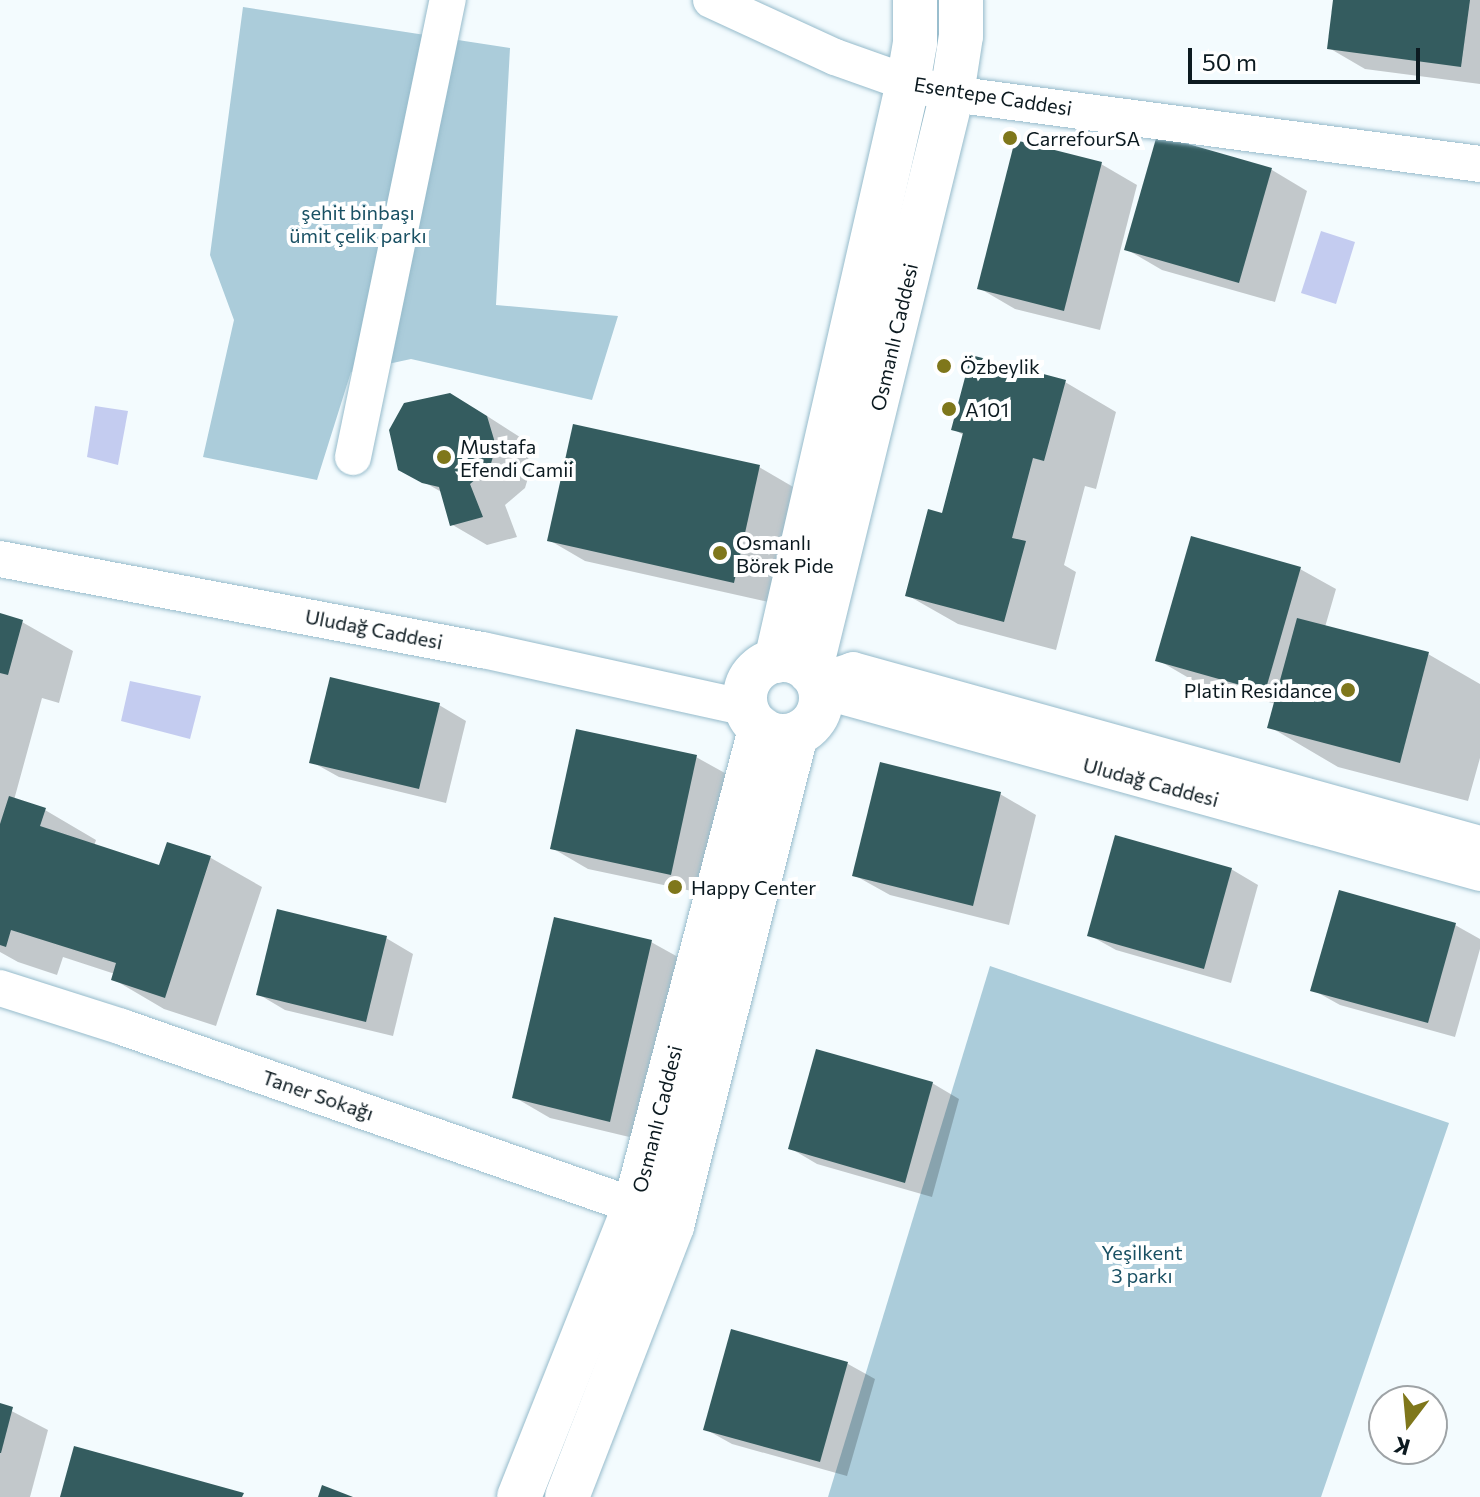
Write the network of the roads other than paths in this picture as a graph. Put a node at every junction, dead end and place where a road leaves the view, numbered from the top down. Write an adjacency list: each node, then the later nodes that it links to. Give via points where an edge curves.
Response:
1 (448, 0): 8 (street)
2 (711, 0): 5 (street, Esentepe Caddesi, via 835,57)
3 (915, 0): 5 (main road)
4 (961, 0): 6 (main road, Osmanlı Caddesi)
5 (908, 83): 6 (street, Esentepe Caddesi); 10 (main road)
6 (952, 94): 7 (street, Esentepe Caddesi); 10 (main road, Osmanlı Caddesi)
7 (1480, 164)
8 (353, 457)
9 (0, 559): 11 (street, Uludağ Caddesi, via 483,650)
10 (806, 677): 11 (main road, via 815,718); 11 (main road, via 754,673 745,695); 12 (street, via 853,670); 13 (street, Uludağ Caddesi, via 841,696)
11 (767, 723): 15 (main road, Osmanlı Caddesi); 17 (main road, Osmanlı Caddesi, via 672,1226)
12 (1480, 844)
13 (1480, 873)
14 (0, 988): 15 (street, Taner Sokağı)
15 (635, 1206): 16 (main road, Osmanlı Caddesi)
16 (519, 1497)
17 (567, 1497)

